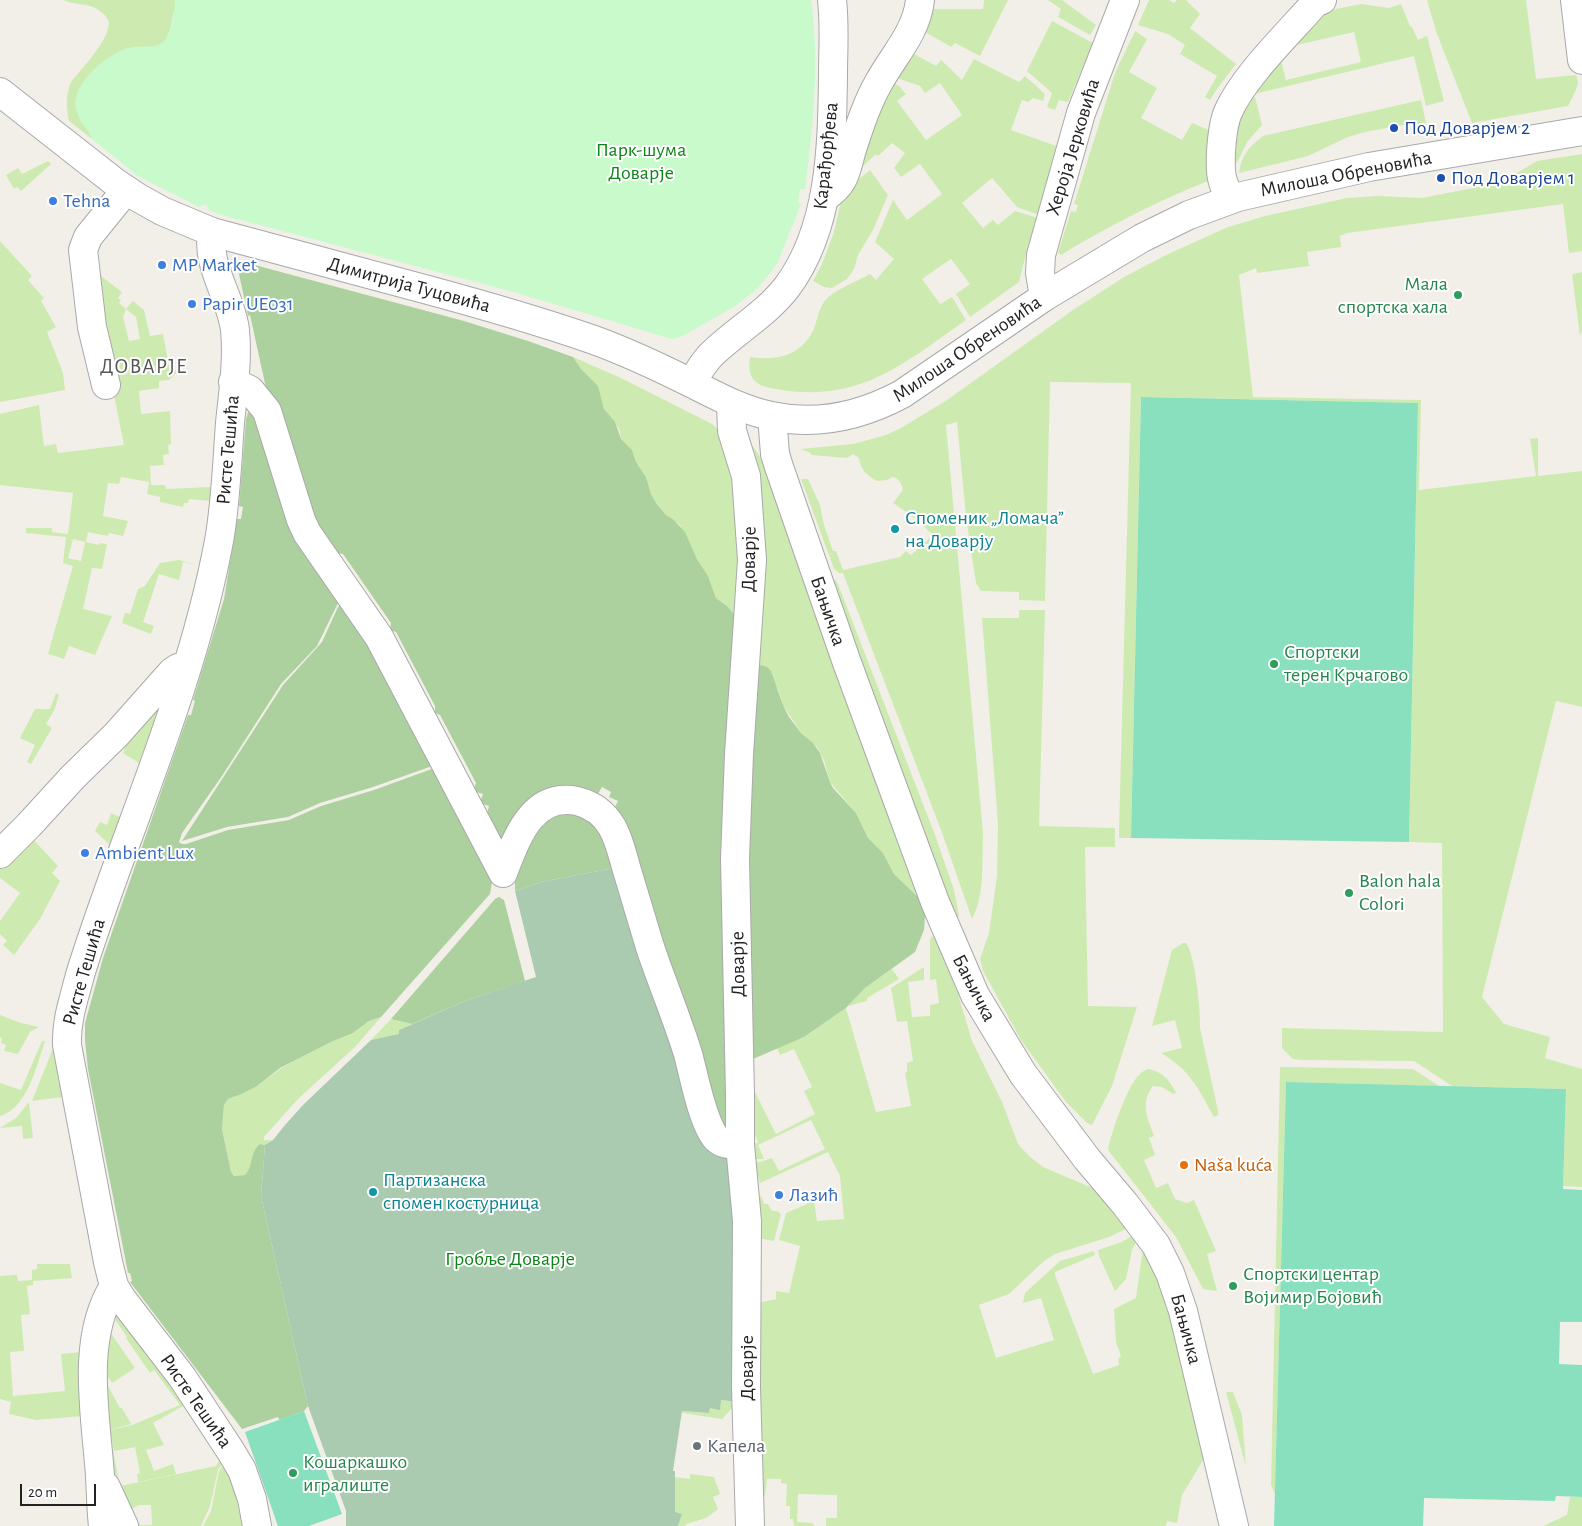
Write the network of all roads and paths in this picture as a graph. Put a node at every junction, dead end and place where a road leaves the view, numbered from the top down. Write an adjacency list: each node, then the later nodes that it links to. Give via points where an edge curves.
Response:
1 (832, 0): 10 (street, Карађорђева, via 833,86)
2 (920, 0): 10 (street, via 913,27 878,83 863,116 845,176 836,190)
3 (1125, 0): 13 (street, Хероја Јерковића, via 1081,113 1041,255)
4 (1322, 0): 11 (street, via 1315,3 1258,68 1227,114 1221,170)
5 (1575, 0): 6 (street)
6 (1582, 60)
7 (0, 92): 9 (street, Димитрија Туцовића)
8 (1582, 131): 11 (street, Милоша Обреновића, via 1369,167)
9 (126, 190): 12 (street, Димитрија Туцовића, via 162,211); 16 (street, via 88,237 82,253 92,327)
10 (824, 198): 15 (street, Карађорђева, via 808,249 787,287 714,352)
11 (1230, 199): 13 (street, Милоша Обреновића, via 1142,238)
12 (212, 232): 14 (street, Ристе Тешића, via 213,255 235,332); 15 (street, Димитрија Туцовића, via 533,320 617,349)
13 (1044, 297): 18 (street, Милоша Обреновића, via 883,404 836,419 793,420)
14 (233, 382): 19 (street, Ристе Тешића, via 220,537); 21 (street, via 250,390 267,411 307,533 379,637 503,873 518,836 536,811 547,805 571,800 586,803 607,818 619,842 707,1120 720,1141)
15 (691, 383): 17 (street, Милоша Обреновића)
16 (106, 384)
17 (731, 404): 18 (street, Милоша Обреновића); 21 (street, Доварје, via 732,431 746,476 752,560 739,754 736,858)
18 (772, 416): 28 (street, Бањичка, via 775,454 782,477 846,660 962,969 1023,1074 1086,1159 1151,1238 1170,1273 1183,1311)
19 (187, 667): 20 (street, via 172,672 116,736 72,777); 22 (street, Ристе Тешића, via 87,953 67,1022 67,1045 79,1114)
20 (0, 854)
21 (740, 1145): 27 (street, Доварје, via 747,1220 746,1387)
22 (114, 1286): 23 (street, via 101,1314 93,1376); 26 (street, Ристе Тешића, via 182,1377 230,1450 247,1482)
23 (100, 1477): 24 (street); 25 (street)
24 (103, 1526)
25 (124, 1526)
26 (257, 1526)
27 (750, 1526)
28 (1234, 1526)

